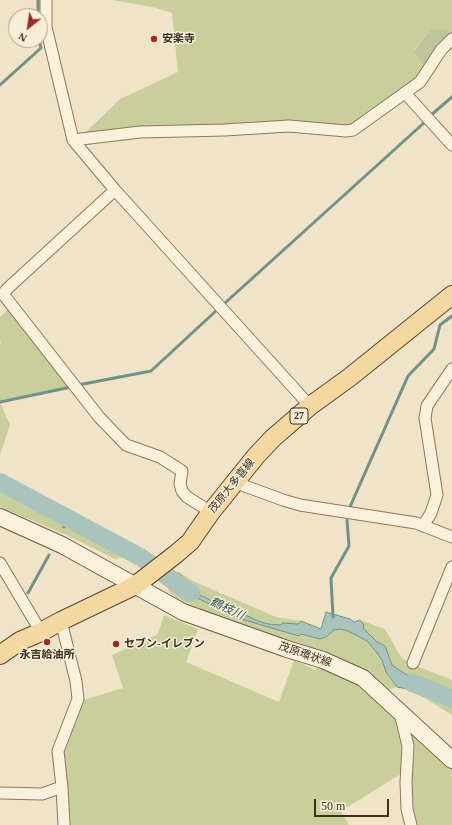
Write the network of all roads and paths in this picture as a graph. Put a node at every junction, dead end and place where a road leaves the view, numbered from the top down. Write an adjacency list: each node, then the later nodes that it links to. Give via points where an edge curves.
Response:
1 (46, 0): 4 (street, via 46,27)
2 (452, 39): 3 (street, via 441,50 420,82)
3 (405, 93): 4 (street, via 353,130 346,131 289,126 140,132); 5 (street)
4 (73, 140): 6 (street)
5 (452, 145)
6 (116, 190): 9 (street); 11 (street, via 3,294 99,417 126,446 160,457 182,472 182,491)
7 (452, 295): 9 (main road, 茂原大多喜線 / 27)
8 (452, 369): 13 (street, via 427,406 425,418 437,495)
9 (310, 406): 10 (main road, 茂原大多喜線 / 27, via 273,438)
10 (236, 481): 11 (main road, 茂原大多喜線 / 27); 13 (street, via 300,505)
11 (211, 512): 17 (main road, 茂原大多喜線 / 27, via 190,542)
12 (0, 517): 17 (main road, 茂原環状線)
13 (423, 526): 14 (street)
14 (452, 537)
15 (0, 563): 19 (street)
16 (452, 567): 21 (street)
17 (140, 581): 18 (main road, 茂原大多喜線 / 27); 22 (main road, 茂原環状線, via 183,612 287,650 323,660 363,678)
18 (61, 621): 19 (main road, 茂原大多喜線 / 27); 24 (street, via 78,699 58,751)
19 (41, 632): 20 (main road, 茂原大多喜線 / 27, via 20,641)
20 (0, 655)
21 (413, 663)
22 (400, 713): 23 (main road, 茂原環状線); 27 (street, via 408,746 407,809)
23 (452, 760)
24 (62, 787): 25 (street, via 42,794); 26 (street)
25 (0, 793)
26 (64, 825)
27 (411, 825)

